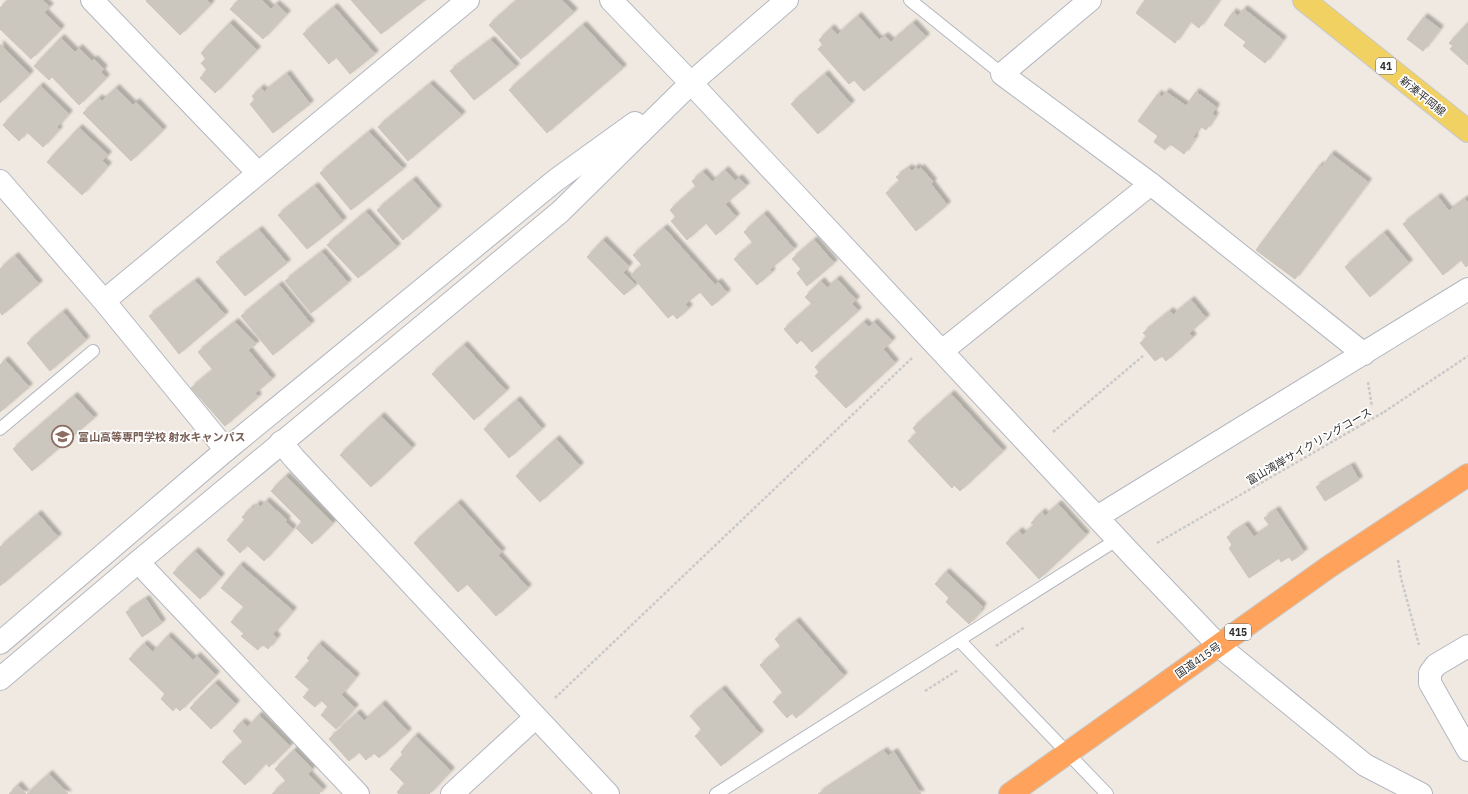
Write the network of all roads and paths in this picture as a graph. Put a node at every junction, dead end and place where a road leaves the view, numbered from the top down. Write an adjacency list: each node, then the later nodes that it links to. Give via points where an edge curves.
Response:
1 (92, 0): 11 (street)
2 (468, 0): 11 (street)
3 (611, 0): 9 (street)
4 (787, 0): 9 (street)
5 (910, 0): 8 (lane)
6 (1090, 0): 8 (street)
7 (1304, 0): 10 (main road, 新湊平岡線 / 41)
8 (1002, 74): 13 (street)
9 (691, 83): 16 (street); 24 (street, via 560,212); 26 (street, via 556,180)
10 (1468, 132)
11 (258, 173): 15 (street)
12 (0, 180): 15 (street)
13 (1151, 184): 16 (street); 18 (street)
14 (1468, 289): 18 (street)
15 (104, 301): 26 (street)
16 (937, 346): 25 (street); 39 (path)
17 (93, 351): 23 (lane)
18 (1364, 354): 28 (street)
19 (1143, 356): 25 (path)
20 (1468, 356): 30 (path, 富山湾岸サイクリングコース, bridge, via 1384,412)
21 (1371, 395): 22 (path)
22 (1372, 407)
23 (0, 428)
24 (281, 442): 32 (street); 39 (street)
25 (1033, 448): 28 (street)
26 (226, 450): 34 (street)
27 (1468, 475): 35 (highway, 国道415号 / 415, via 1330,566)
28 (1097, 518): 29 (street)
29 (1118, 539): 33 (lane); 35 (street)
30 (1154, 545)
31 (1398, 560): 37 (path, via 1423,661)
32 (138, 562): 38 (street); 42 (street)
33 (959, 640): 41 (lane); 45 (lane)
34 (0, 643)
35 (1219, 646): 41 (highway, 国道415号 / 415); 48 (street, via 1365,765)
36 (1468, 646): 37 (street, via 1436,665)
37 (1430, 674): 40 (street, via 1430,684)
38 (0, 679)
39 (536, 717): 43 (street); 44 (street)
40 (1468, 750)
41 (1068, 753): 46 (highway, 国道415号 / 415); 47 (lane)
42 (358, 794)
43 (452, 794)
44 (608, 794)
45 (716, 794)
46 (1010, 794)
47 (1107, 794)
48 (1421, 794)

